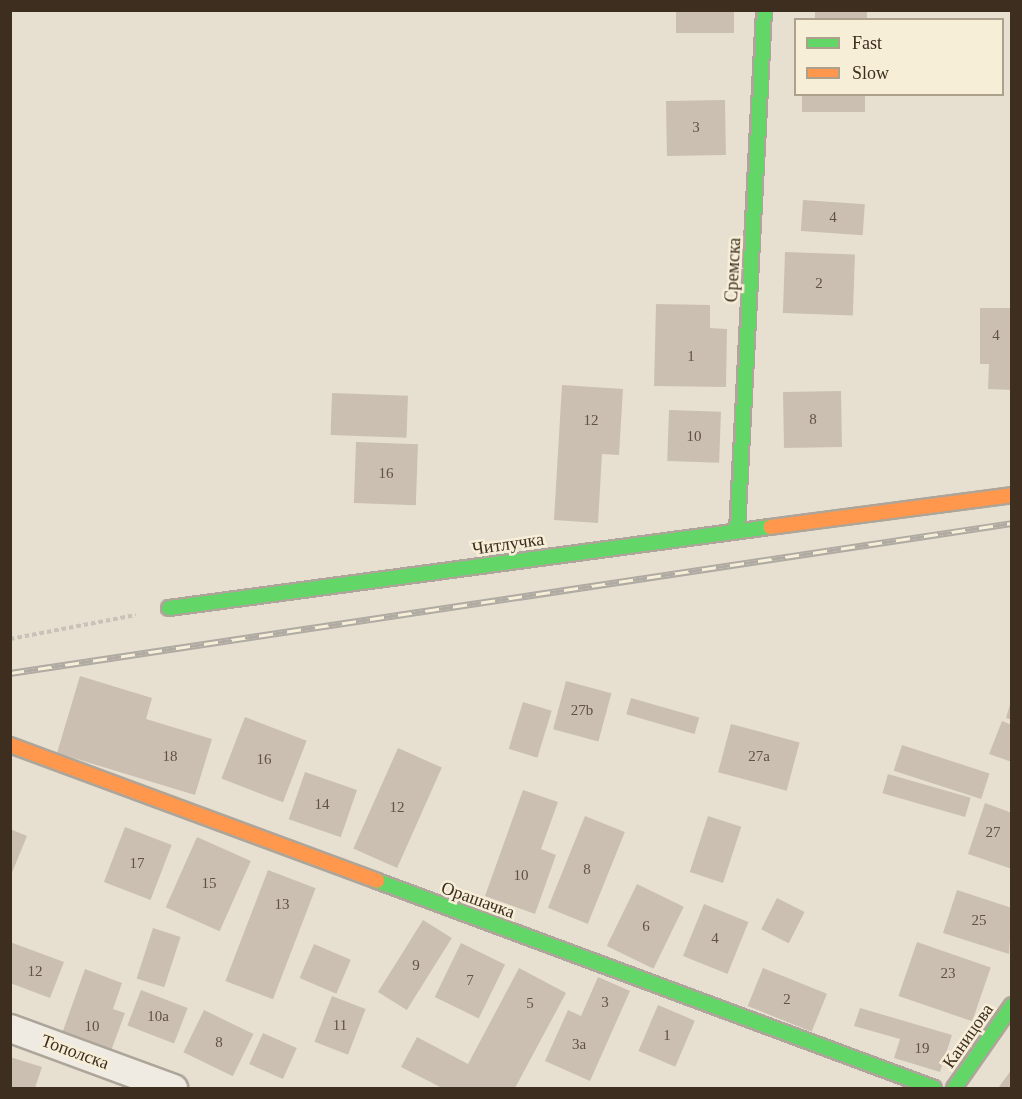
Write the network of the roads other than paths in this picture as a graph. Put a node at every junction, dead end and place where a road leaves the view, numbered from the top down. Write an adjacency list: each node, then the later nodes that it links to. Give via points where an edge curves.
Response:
1 (764, 10): 3 (street, Сремска)
2 (1011, 495): 3 (street, Читлучка)
3 (737, 531): 4 (street, Читлучка)
4 (169, 608)
5 (10, 745): 9 (street, Орашачка)
6 (1011, 1005): 10 (street, Каницова)
7 (10, 1028): 8 (street, Тополска)
8 (173, 1089)
9 (934, 1089)
10 (954, 1089)

